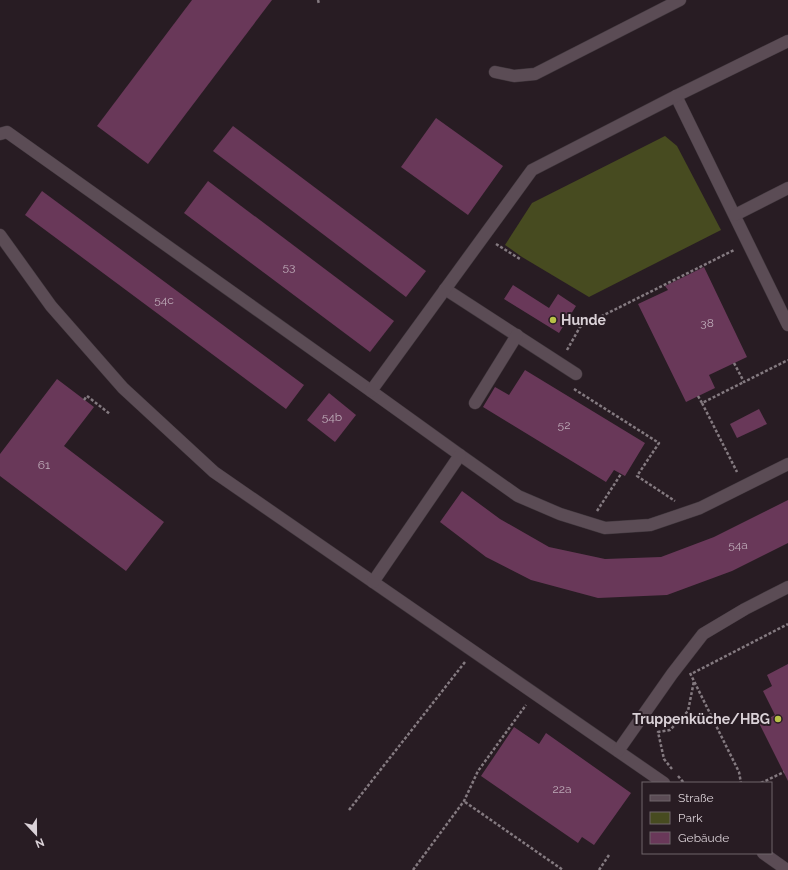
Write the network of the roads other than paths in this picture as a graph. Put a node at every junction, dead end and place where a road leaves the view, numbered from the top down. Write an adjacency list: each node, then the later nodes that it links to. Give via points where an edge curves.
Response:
1 (680, 0): 3 (lane, via 534,74 514,76)
2 (788, 41): 4 (lane)
3 (495, 72)
4 (676, 96): 7 (lane); 9 (lane, via 532,170)
5 (0, 134): 13 (lane, via 8,132)
6 (788, 188): 7 (lane)
7 (734, 215): 10 (lane)
8 (0, 235): 17 (lane, via 50,306 123,388 214,472)
9 (445, 289): 11 (lane); 13 (lane)
10 (788, 325)
11 (517, 335): 12 (lane); 14 (lane)
12 (576, 374)
13 (371, 391): 15 (lane)
14 (476, 403)
15 (460, 455): 16 (lane, via 518,496 560,514 605,528 650,525 700,508); 17 (lane)
16 (788, 464)
17 (373, 582): 19 (lane)
18 (788, 587): 19 (lane, via 703,634)
19 (618, 750): 20 (lane)
20 (663, 782)
21 (764, 854): 22 (lane)
22 (787, 870)

